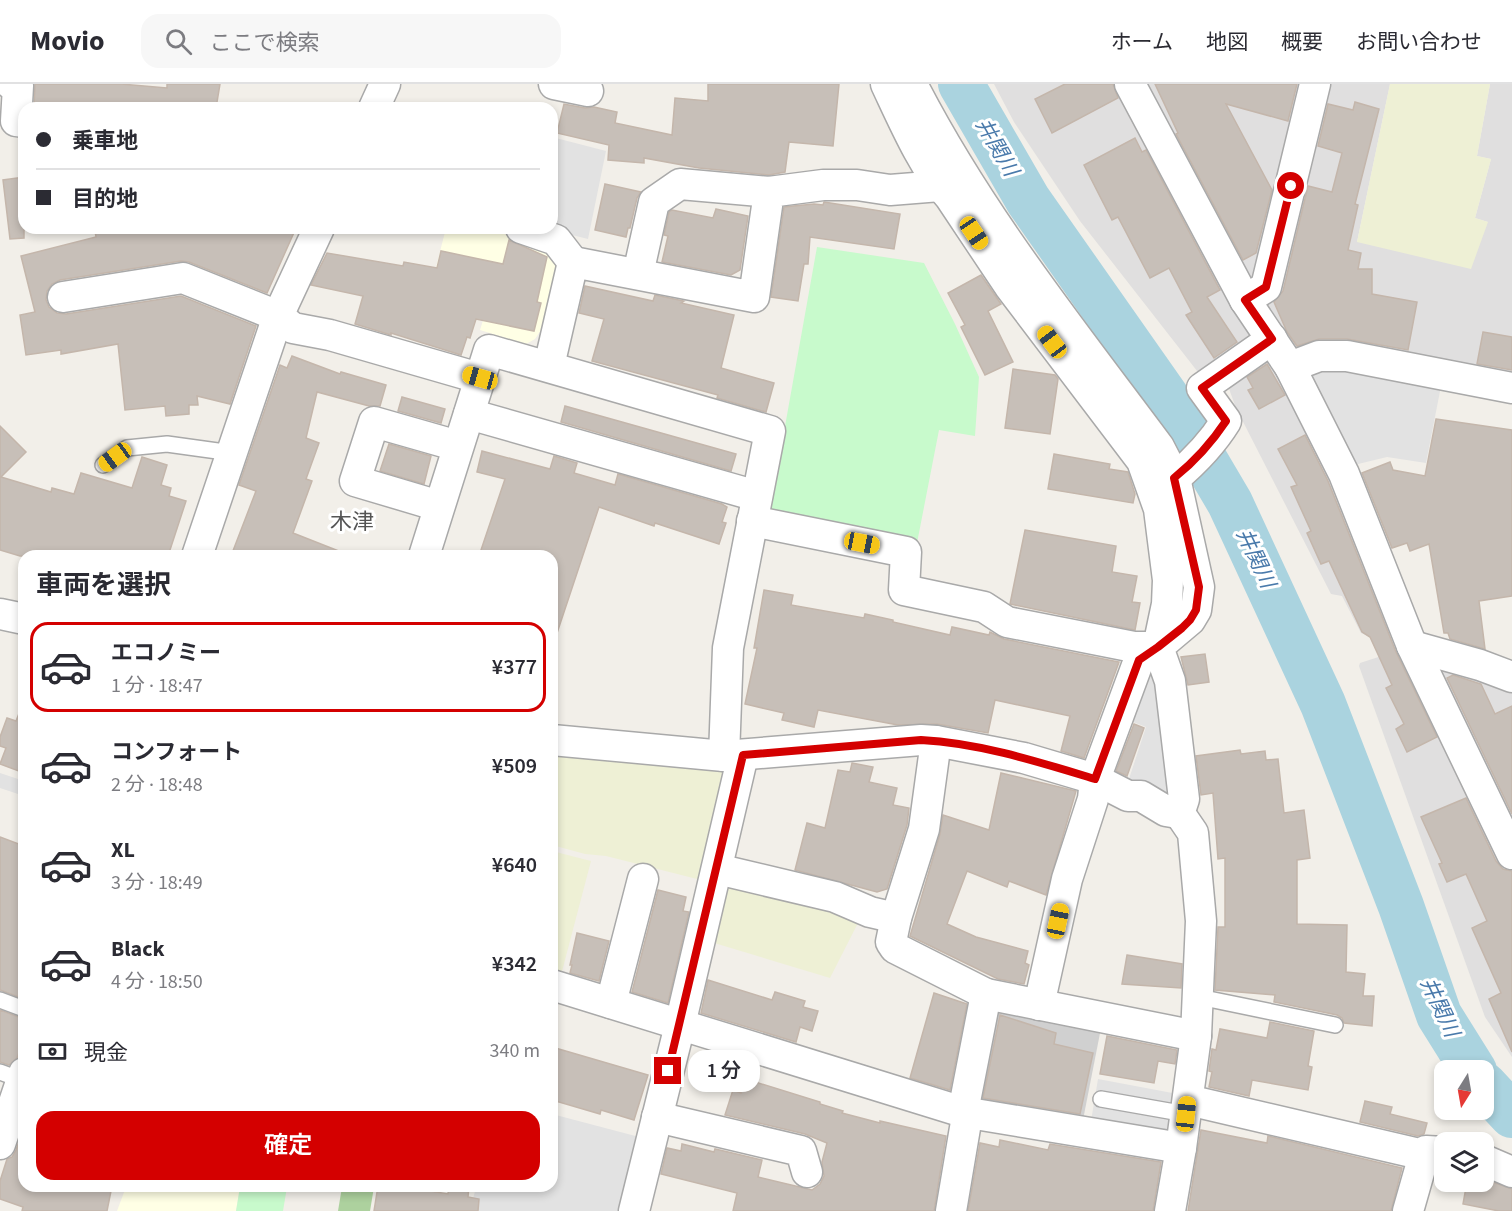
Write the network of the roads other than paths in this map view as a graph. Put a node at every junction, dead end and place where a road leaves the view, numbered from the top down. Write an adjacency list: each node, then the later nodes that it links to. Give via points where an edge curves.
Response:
1 (11, 84): 11 (street, via 18,86)
2 (385, 84): 9 (street)
3 (555, 84): 8 (street); 10 (street)
4 (886, 84): 12 (street)
5 (912, 84): 30 (street, via 970,185 1017,256)
6 (1130, 84): 19 (street)
7 (1315, 84): 19 (street, via 1266,287)
8 (588, 92)
9 (377, 102)
10 (550, 102)
11 (18, 121)
12 (940, 186): 13 (street, via 890,190 823,184); 38 (street, via 1010,287 1142,461 1159,509 1168,580)
13 (769, 192): 17 (street, via 680,184 654,202); 17 (street, via 754,297)
14 (316, 234): 20 (street)
15 (538, 234): 16 (street, via 556,240)
16 (573, 262): 17 (street); 22 (street)
17 (638, 274)
18 (63, 297): 20 (street, via 183,278)
19 (1245, 300): 21 (street)
20 (278, 316): 24 (street, via 293,328); 28 (street)
21 (1272, 339): 23 (street); 30 (street, via 1202,388 1226,421)
22 (549, 366): 24 (street, via 489,350); 32 (street, via 770,431)
23 (1290, 366): 25 (street, via 1319,356 1347,356); 37 (street, via 1344,474)
24 (480, 378): 26 (street)
25 (1512, 388)
26 (469, 414): 27 (street); 32 (street)
27 (458, 446): 31 (street); 31 (street, via 374,422 355,481)
28 (232, 453): 29 (lane, via 167,444 127,448); 33 (street)
29 (103, 465)
30 (1181, 473): 38 (street, via 1198,599 1190,620)
31 (439, 506): 34 (street)
32 (754, 509): 38 (street, via 906,552 904,590 984,607 1007,622 1134,647); 42 (street, via 728,648)
33 (199, 550)
34 (426, 550)
35 (0, 614): 36 (street)
36 (18, 618)
37 (1412, 646): 39 (street); 45 (street)
38 (1158, 647): 43 (street, via 1139,660); 44 (street, via 1170,681 1184,799)
39 (1512, 677)
40 (558, 740): 42 (street)
41 (936, 741): 42 (street); 43 (street, via 1024,758); 48 (street, via 924,829)
42 (734, 755): 46 (street)
43 (1095, 779): 44 (street, via 1128,796 1141,796 1166,811); 54 (street, via 1094,799 1067,879)
44 (1178, 811): 51 (street, via 1193,832 1201,921)
45 (1512, 854)
46 (717, 869): 48 (street, via 835,897); 57 (street)
47 (643, 879): 53 (street)
48 (896, 918): 50 (street, via 891,942 895,948)
49 (558, 987): 53 (street)
50 (986, 994): 54 (street); 62 (street)
51 (1199, 997): 56 (lane); 58 (street)
52 (0, 1000): 55 (lane)
53 (611, 1004): 57 (street)
54 (1039, 1005): 58 (street)
55 (18, 1007)
56 (1335, 1024)
57 (680, 1025): 62 (street); 63 (street)
58 (1196, 1036): 61 (street)
59 (15, 1075): 64 (street)
60 (1101, 1099): 61 (lane)
61 (1187, 1107): 65 (street); 66 (street)
62 (963, 1112): 65 (street); 71 (street, via 966,1122)
63 (657, 1117): 68 (street, via 801,1151); 70 (street)
64 (0, 1144)
65 (1181, 1148): 72 (street)
66 (1434, 1153): 73 (street)
67 (1494, 1164): 69 (street)
68 (807, 1172)
69 (1512, 1172)
70 (634, 1211)
71 (951, 1211)
72 (1170, 1211)
73 (1408, 1211)

